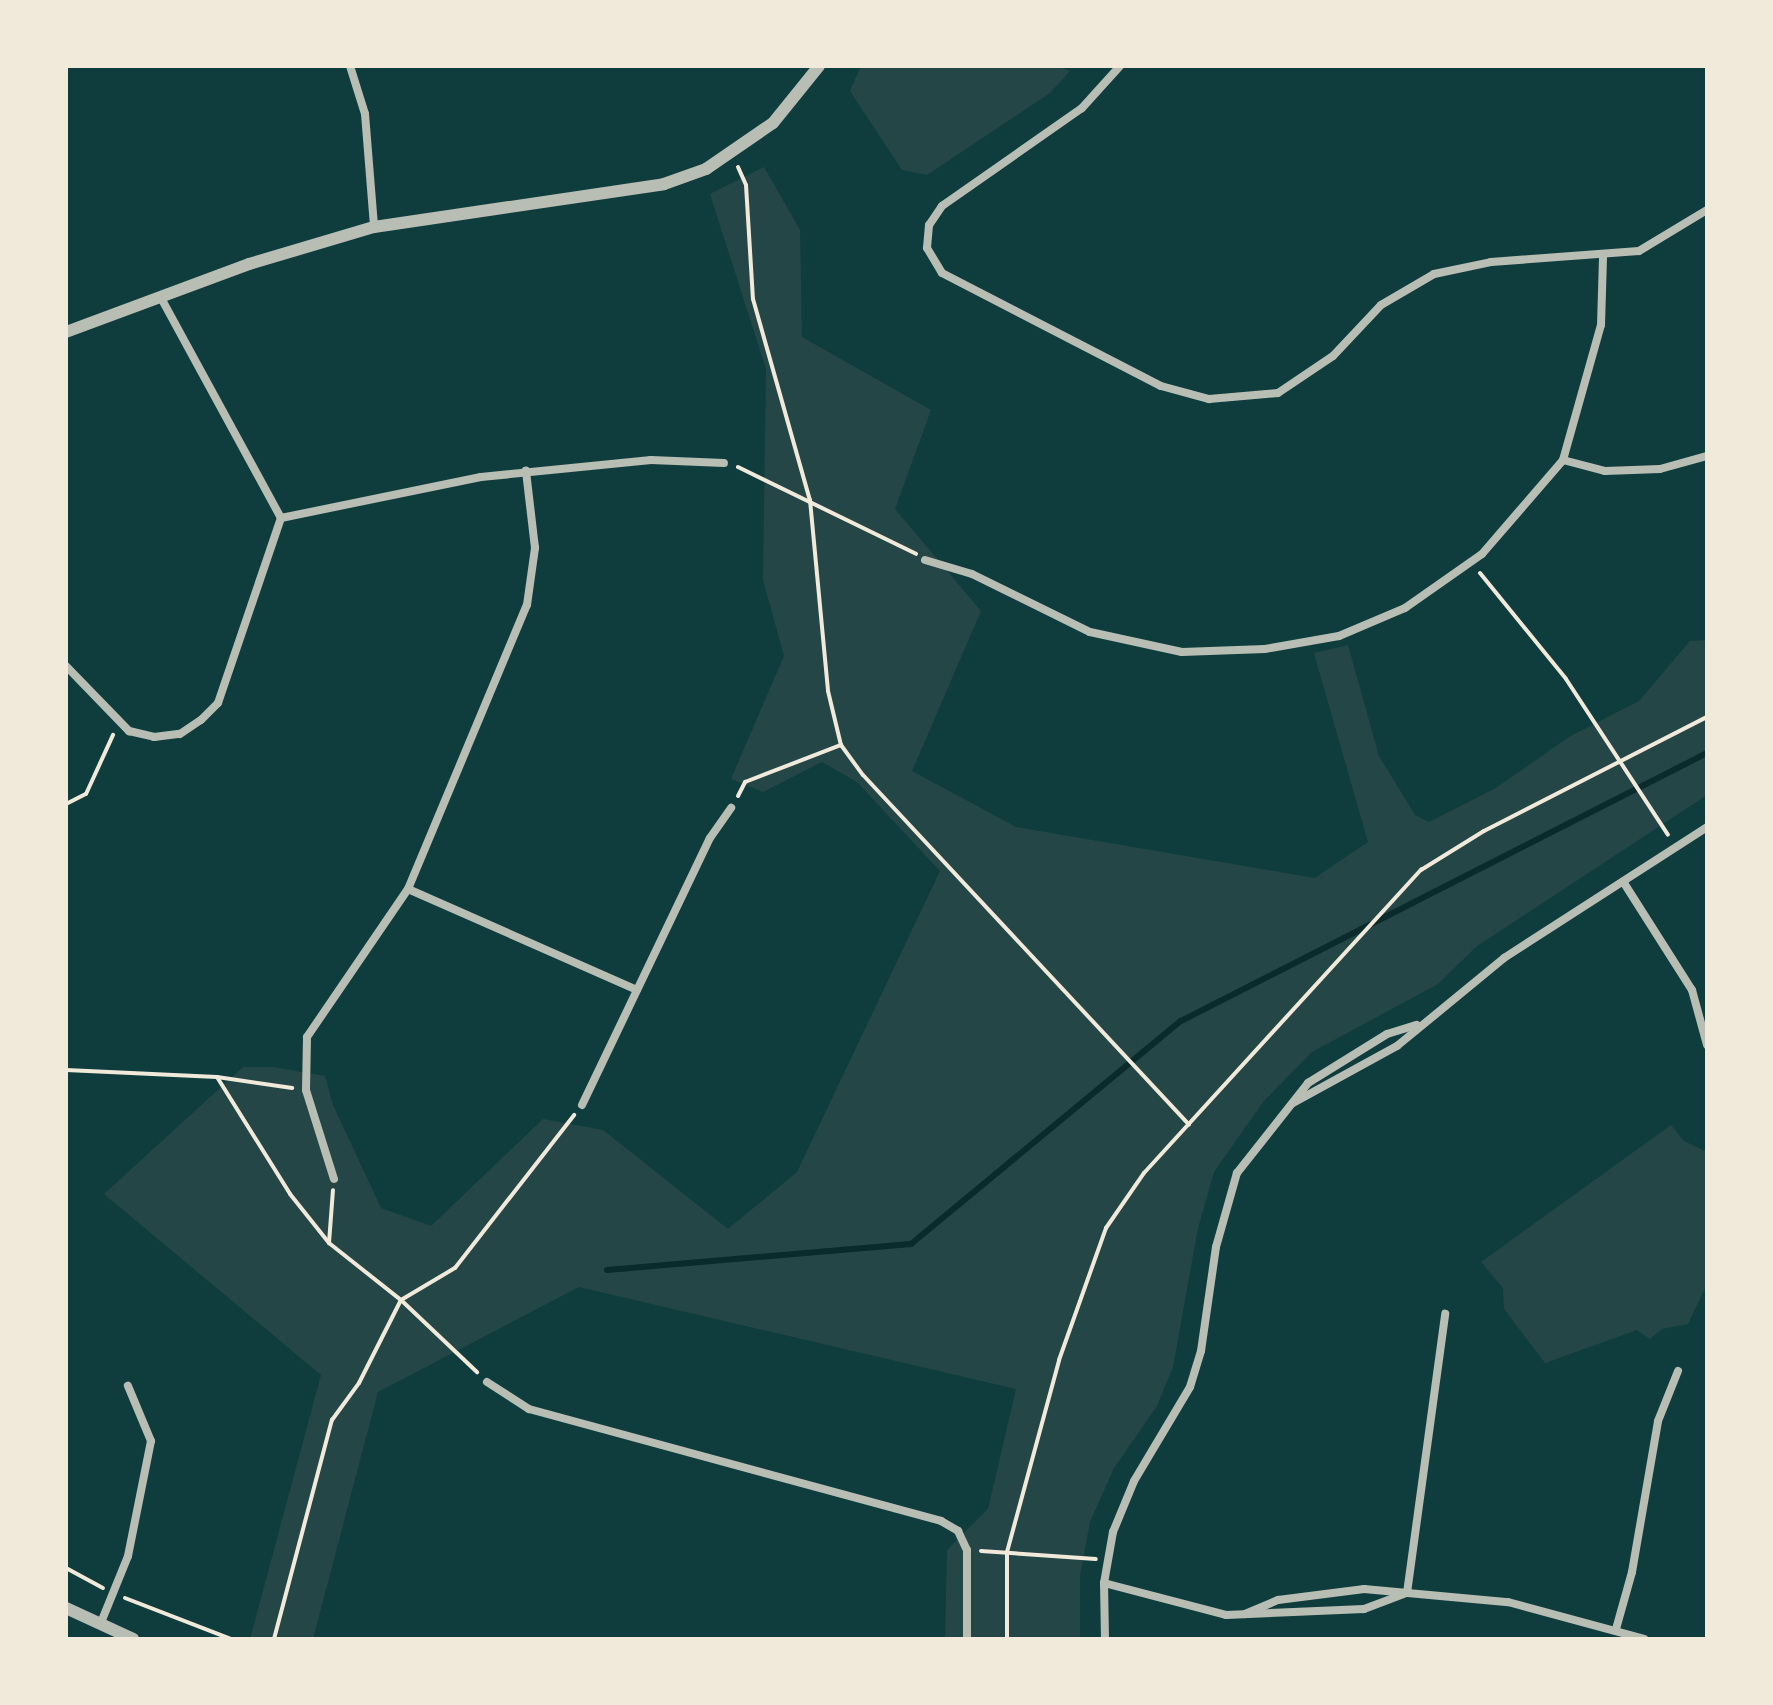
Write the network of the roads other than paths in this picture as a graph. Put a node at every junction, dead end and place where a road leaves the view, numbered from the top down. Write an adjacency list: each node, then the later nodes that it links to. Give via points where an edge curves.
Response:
1 (350, 66): 5 (street, via 365,114)
2 (819, 66): 5 (street, via 773,123 732,154 664,184)
3 (1120, 66): 6 (street, via 1082,108 942,206 929,225 927,248 942,273 1161,386 1209,399 1278,393 1333,356 1381,305 1434,274 1491,262)
4 (1707, 210): 6 (street, via 1639,251)
5 (374, 227): 7 (street, via 249,264)
6 (1603, 257): 10 (street, via 1601,325)
7 (161, 298): 8 (street); 13 (street)
8 (66, 332)
9 (1707, 456): 10 (street, via 1660,469 1605,471)
10 (1563, 460): 14 (street, via 1537,496 1471,562 1405,608 1339,636 1265,649 1182,652 1090,632 972,574)
11 (724, 463): 12 (street, via 651,460)
12 (526, 471): 13 (street); 19 (street, via 535,548 527,605)
13 (281, 518): 15 (street, via 218,703 180,734 154,737 129,731)
14 (925, 560)
15 (66, 666)
16 (731, 808): 20 (street, via 710,838)
17 (1707, 827): 18 (street)
18 (1624, 883): 21 (street, via 1504,958); 22 (street, via 1678,962 1703,1018)
19 (408, 889): 20 (street); 25 (street, via 307,1037 306,1090)
20 (637, 990): 24 (street)
21 (1417, 1025): 23 (street, via 1397,1046); 23 (street, via 1387,1034 1308,1083)
22 (1707, 1045)
23 (1292, 1103): 30 (street, via 1237,1173 1216,1247 1201,1351 1190,1387 1128,1494)
24 (582, 1105)
25 (334, 1179)
26 (1445, 1314): 31 (street)
27 (1678, 1371): 35 (street, via 1658,1421 1632,1572)
28 (487, 1382): 37 (street, via 529,1409 941,1521 958,1531 967,1550)
29 (128, 1386): 34 (street, via 151,1441 115,1595)
30 (1104, 1583): 33 (street, via 1206,1613); 38 (street)
31 (1407, 1593): 33 (street, via 1364,1609); 33 (street, via 1319,1592 1278,1600); 35 (street, via 1508,1602)
32 (66, 1608): 34 (street)
33 (1245, 1614)
34 (100, 1625): 36 (street)
35 (1616, 1629): 39 (street)
36 (133, 1639)
37 (967, 1639)
38 (1105, 1639)
39 (1644, 1639)

